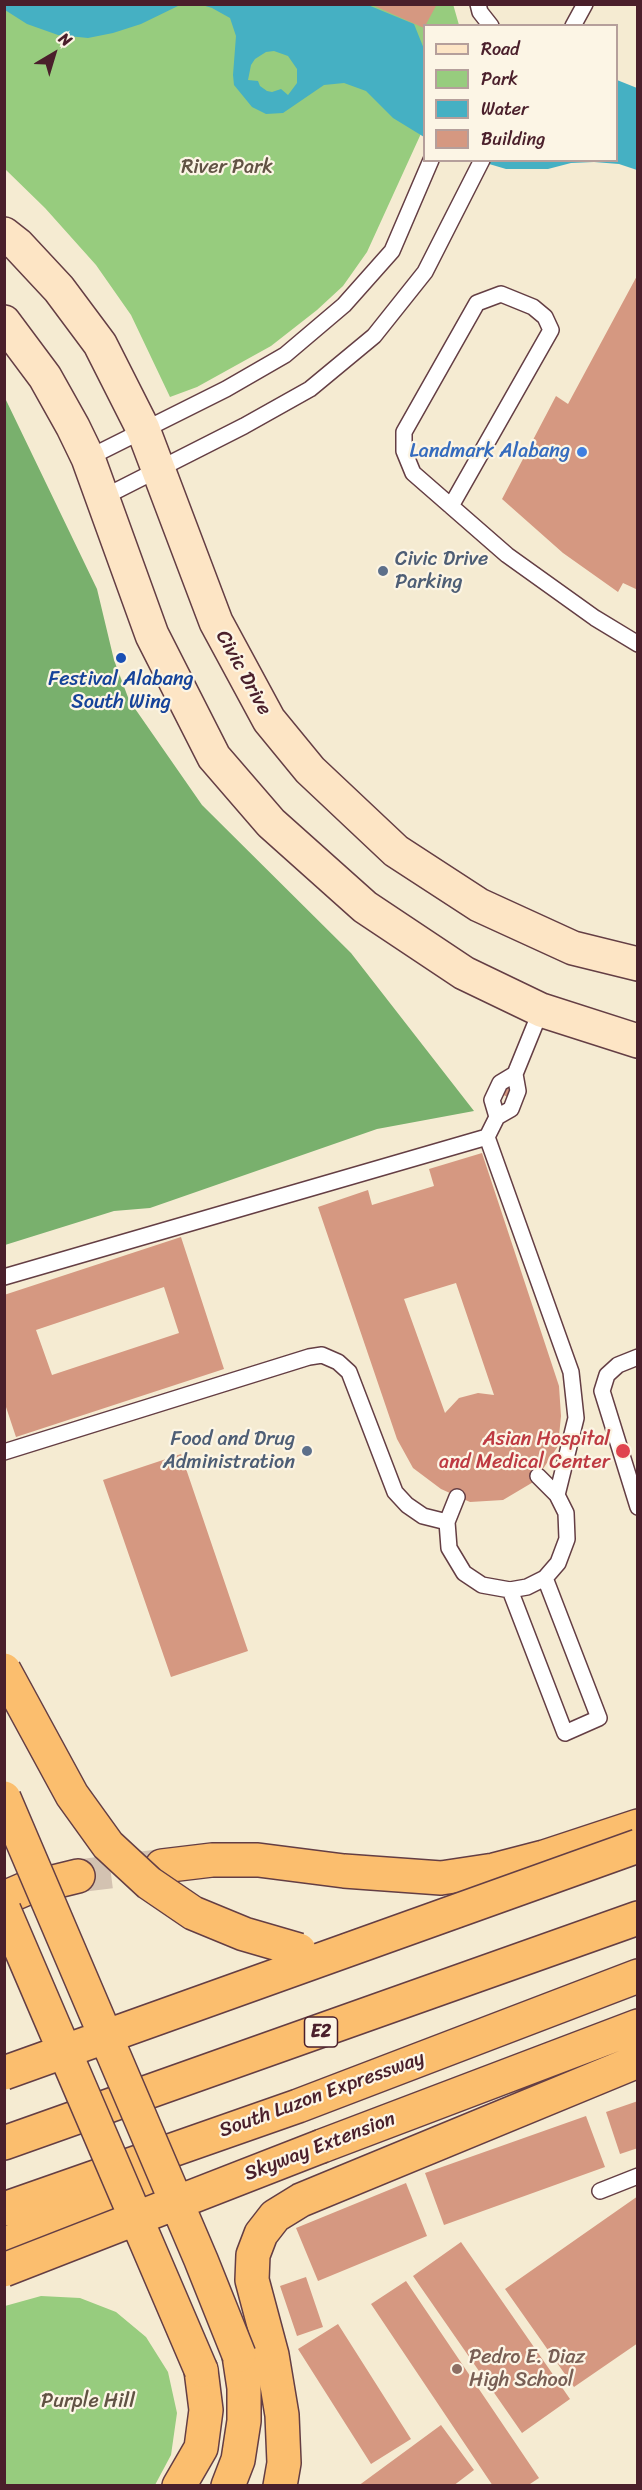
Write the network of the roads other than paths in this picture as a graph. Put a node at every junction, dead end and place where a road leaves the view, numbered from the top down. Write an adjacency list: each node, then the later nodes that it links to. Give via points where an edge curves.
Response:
1 (478, 4): 3 (lane)
2 (585, 4): 4 (lane)
3 (489, 24)
4 (574, 24)
5 (430, 162): 9 (lane, via 392,251 344,305 285,355 226,390)
6 (481, 162): 11 (lane, via 425,272 374,336 310,389)
7 (4, 234): 9 (main road, Civic Drive, via 59,289 100,344)
8 (4, 322): 10 (main road, via 45,377)
9 (143, 429): 10 (lane); 11 (main road, Civic Drive)
10 (88, 458): 12 (main road)
11 (157, 468): 12 (lane); 15 (main road, Civic Drive, via 216,622 269,720 310,770 396,851 479,905 573,948)
12 (102, 498): 16 (main road, via 152,635 214,757 272,823 365,907 464,973)
13 (451, 506): 13 (lane, via 413,473 404,451 404,432 477,303 501,294 533,307 545,317 551,330); 14 (lane, via 507,555)
14 (638, 644)
15 (638, 964)
16 (541, 1010): 17 (main road); 18 (lane, via 515,1074 500,1083 492,1100 497,1117)
17 (638, 1041)
18 (488, 1137): 19 (lane); 23 (lane, via 571,1372 576,1418)
19 (4, 1277)
20 (638, 1357): 25 (lane, via 618,1365 607,1375 602,1391)
21 (4, 1452): 26 (lane, via 322,1355 349,1372 395,1492 423,1516)
22 (538, 1476): 23 (lane)
23 (557, 1495): 27 (lane, via 566,1513 567,1539 558,1563)
24 (457, 1497): 26 (lane)
25 (638, 1507)
26 (447, 1522): 28 (lane, via 449,1548 464,1573 482,1585)
27 (544, 1578): 28 (lane); 28 (lane, via 599,1718 565,1733)
28 (510, 1590)
29 (4, 1670): 33 (highway, bridge, via 72,1795 108,1845 149,1883 193,1913 244,1934 299,1950 366,1950)
30 (4, 1798): 51 (highway, bridge, via 239,2355 244,2421 238,2460)
31 (638, 1826): 34 (highway, via 544,1857 441,1878 258,1860)
32 (638, 1846): 42 (highway, bridge)
33 (638, 1856)
34 (162, 1866)
35 (78, 1876): 36 (highway)
36 (4, 1898)
37 (4, 1910): 50 (highway, bridge, via 201,2370 206,2410 201,2448)
38 (638, 1918): 44 (highway, E2)
39 (638, 1976): 43 (highway, South Luzon Expressway)
40 (638, 2026): 49 (highway, Skyway Extension, bridge)
41 (638, 2061): 52 (highway, via 301,2200 275,2216 261,2234 253,2255 252,2280 272,2355 282,2415 284,2463)
42 (4, 2073)
43 (298, 2106): 47 (highway, South Luzon Expressway); 48 (highway)
44 (4, 2143)
45 (638, 2176): 46 (lane)
46 (600, 2191)
47 (4, 2209)
48 (4, 2245)
49 (4, 2270)
50 (179, 2486)
51 (228, 2486)
52 (280, 2486)

